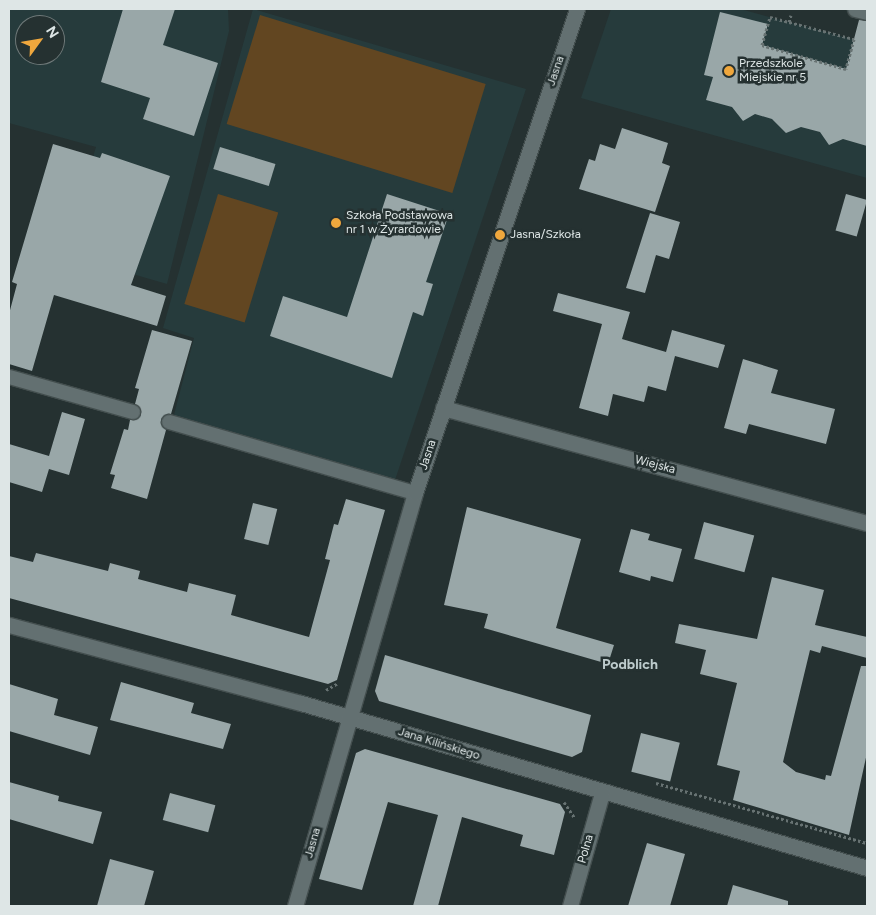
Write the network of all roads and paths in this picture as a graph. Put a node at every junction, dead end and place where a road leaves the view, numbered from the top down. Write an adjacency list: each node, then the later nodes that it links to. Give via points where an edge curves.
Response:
1 (577, 9): 7 (street, Jasna)
2 (855, 9): 3 (street)
3 (867, 12)
4 (791, 15): 5 (path)
5 (790, 22): 5 (path, via 854,39 846,69 762,45 770,17)
6 (9, 376): 8 (lane)
7 (443, 408): 10 (street, Jasna); 11 (street, Wiejska)
8 (133, 412)
9 (169, 422): 10 (lane)
10 (415, 494): 13 (street, Jasna)
11 (867, 523)
12 (9, 626): 13 (street, Jana Kilińskiego)
13 (350, 717): 14 (street, Jana Kilińskiego); 16 (street, Jasna)
14 (602, 793): 15 (street, Jana Kilińskiego); 17 (street, Polna)
15 (867, 868)
16 (295, 906)
17 (570, 906)

